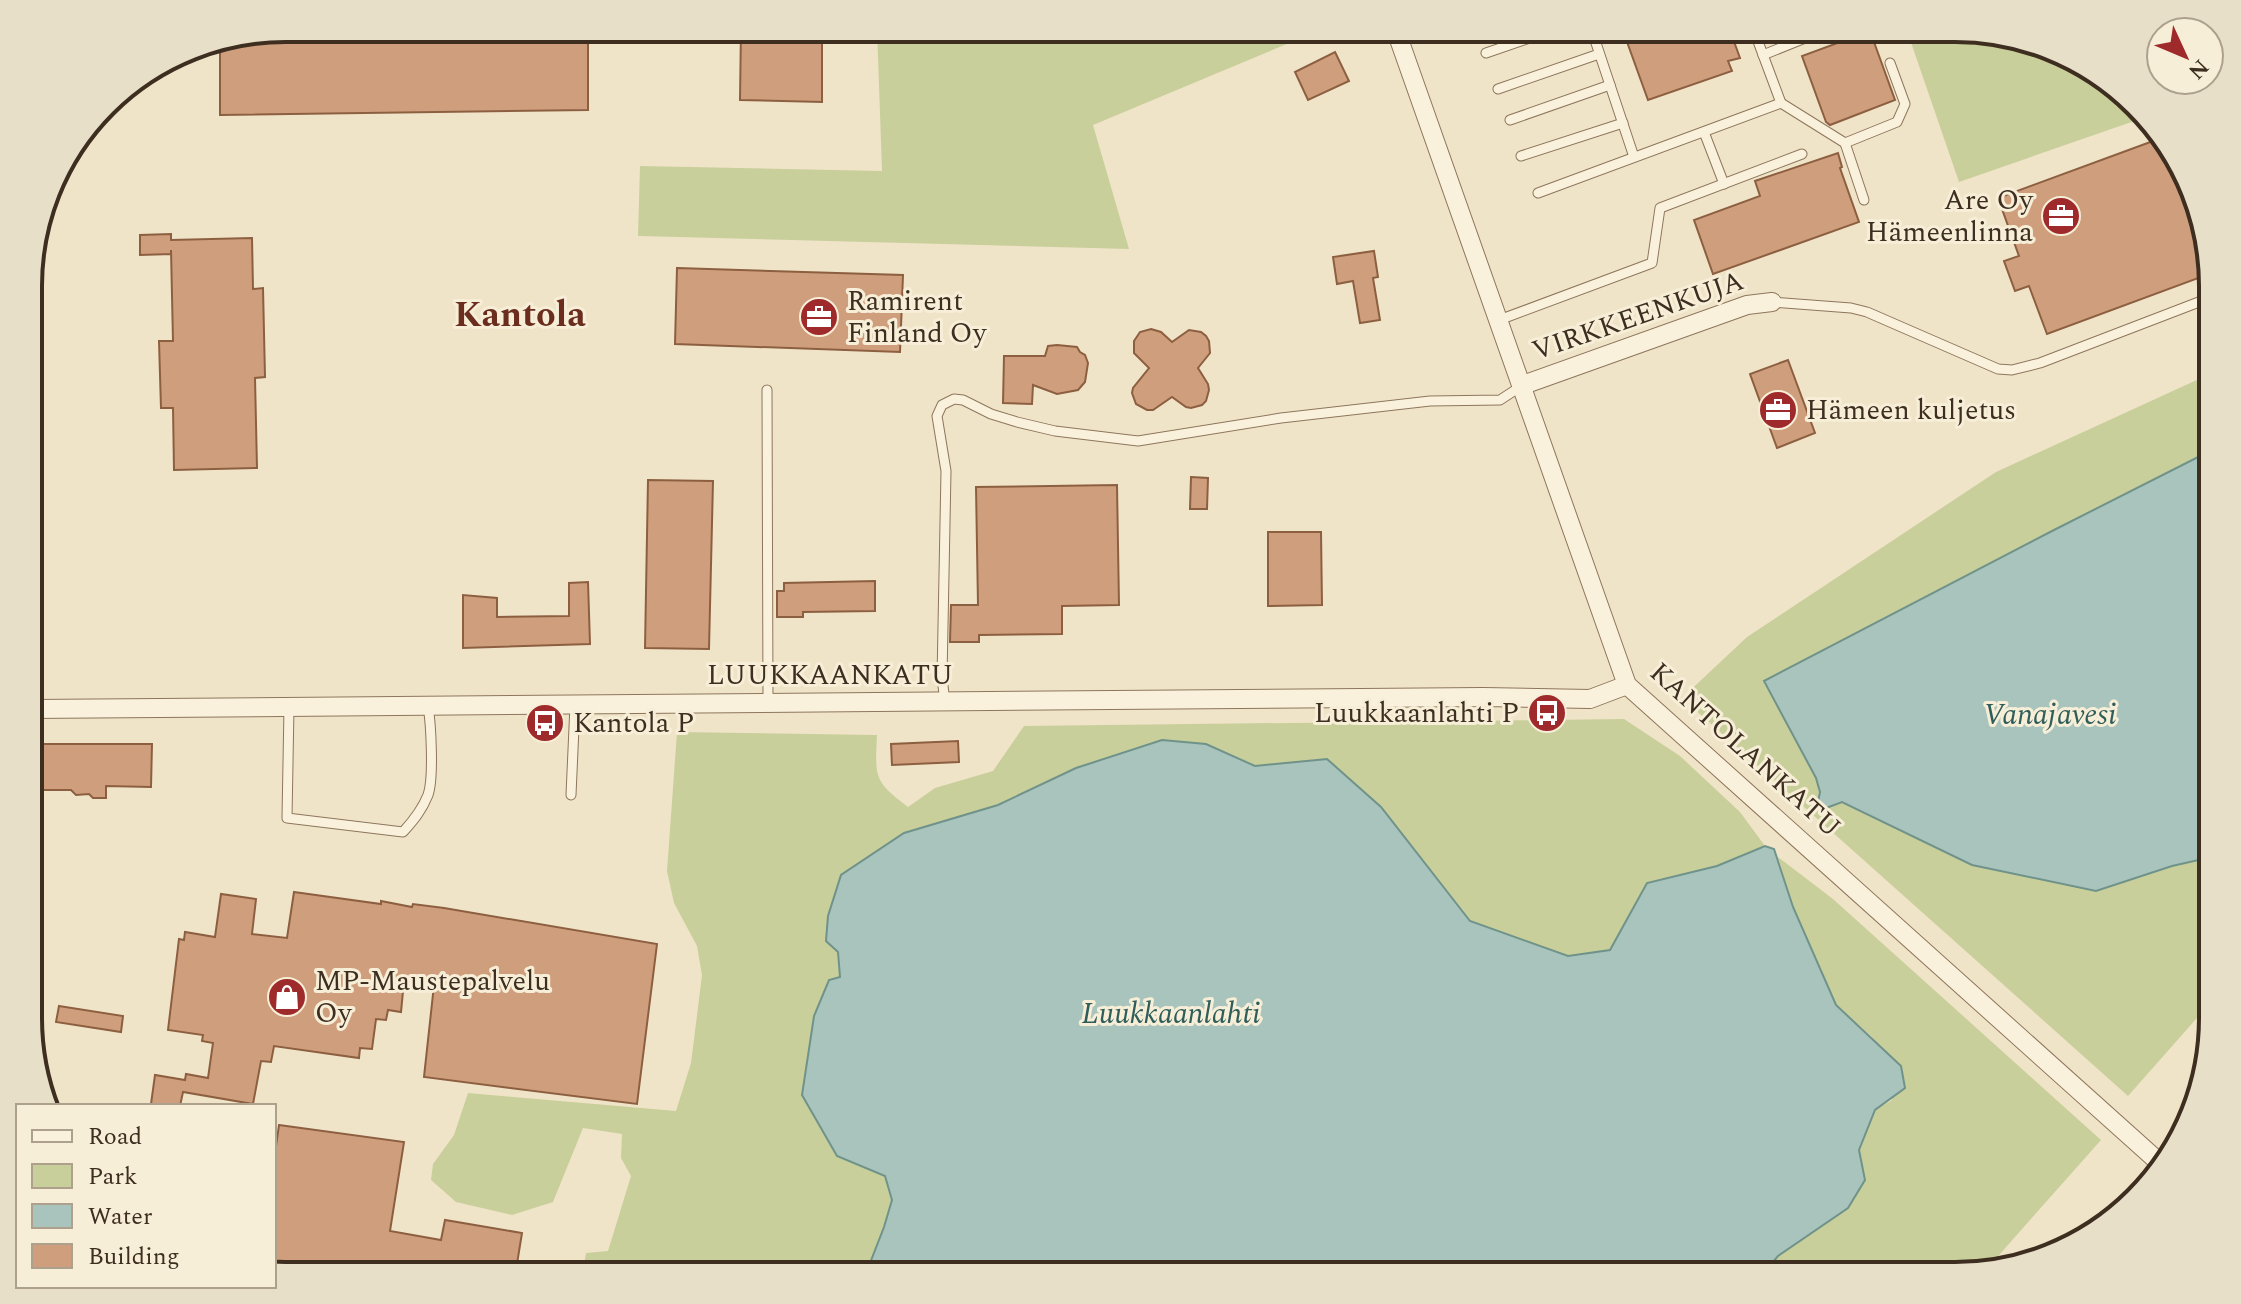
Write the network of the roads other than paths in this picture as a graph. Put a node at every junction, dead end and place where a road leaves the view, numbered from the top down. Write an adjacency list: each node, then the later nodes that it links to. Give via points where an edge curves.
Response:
1 (1400, 42): 25 (street, KANTOLANKATU)
2 (1518, 42): 6 (lane)
3 (1595, 42): 7 (lane)
4 (1758, 42): 8 (lane)
5 (1796, 42): 8 (lane)
6 (1486, 53)
7 (1599, 54): 10 (lane); 11 (lane)
8 (1763, 55): 12 (lane)
9 (1890, 63): 16 (lane, via 1905,104 1897,122)
10 (1610, 85): 13 (lane); 14 (lane)
11 (1498, 89)
12 (1781, 103): 15 (lane); 16 (lane)
13 (1510, 120)
14 (1623, 123): 18 (lane); 19 (lane)
15 (1704, 132): 19 (lane); 20 (lane)
16 (1845, 143): 22 (lane)
17 (1802, 154): 20 (lane)
18 (1521, 156)
19 (1634, 157): 21 (lane)
20 (1724, 184): 25 (lane, via 1660,208 1652,263)
21 (1538, 193)
22 (1864, 200)
23 (1772, 302): 24 (lane, via 1867,312 1998,369 2012,370); 26 (street, VIRKKEENKUJA, via 1747,305)
24 (2198, 302)
25 (1499, 320): 26 (street, KANTOLANKATU)
26 (1523, 385): 28 (street, KANTOLANKATU); 29 (lane, via 1500,400 1430,401 1297,416 1138,441 1055,431 991,414 963,400 942,405 937,416 946,471)
27 (767, 390): 30 (lane)
28 (1627, 685): 29 (street, LUUKKAANKATU, via 1590,699); 36 (street, KANTOLANKATU)
29 (945, 702): 30 (street, LUUKKAANKATU)
30 (768, 703): 31 (street, LUUKKAANKATU)
31 (575, 705): 32 (street, LUUKKAANKATU); 35 (lane)
32 (428, 706): 33 (street, LUUKKAANKATU); 33 (lane, via 429,792 418,817 403,832 287,818)
33 (289, 707): 34 (street, LUUKKAANKATU)
34 (42, 709)
35 (571, 795)
36 (2155, 1158)

